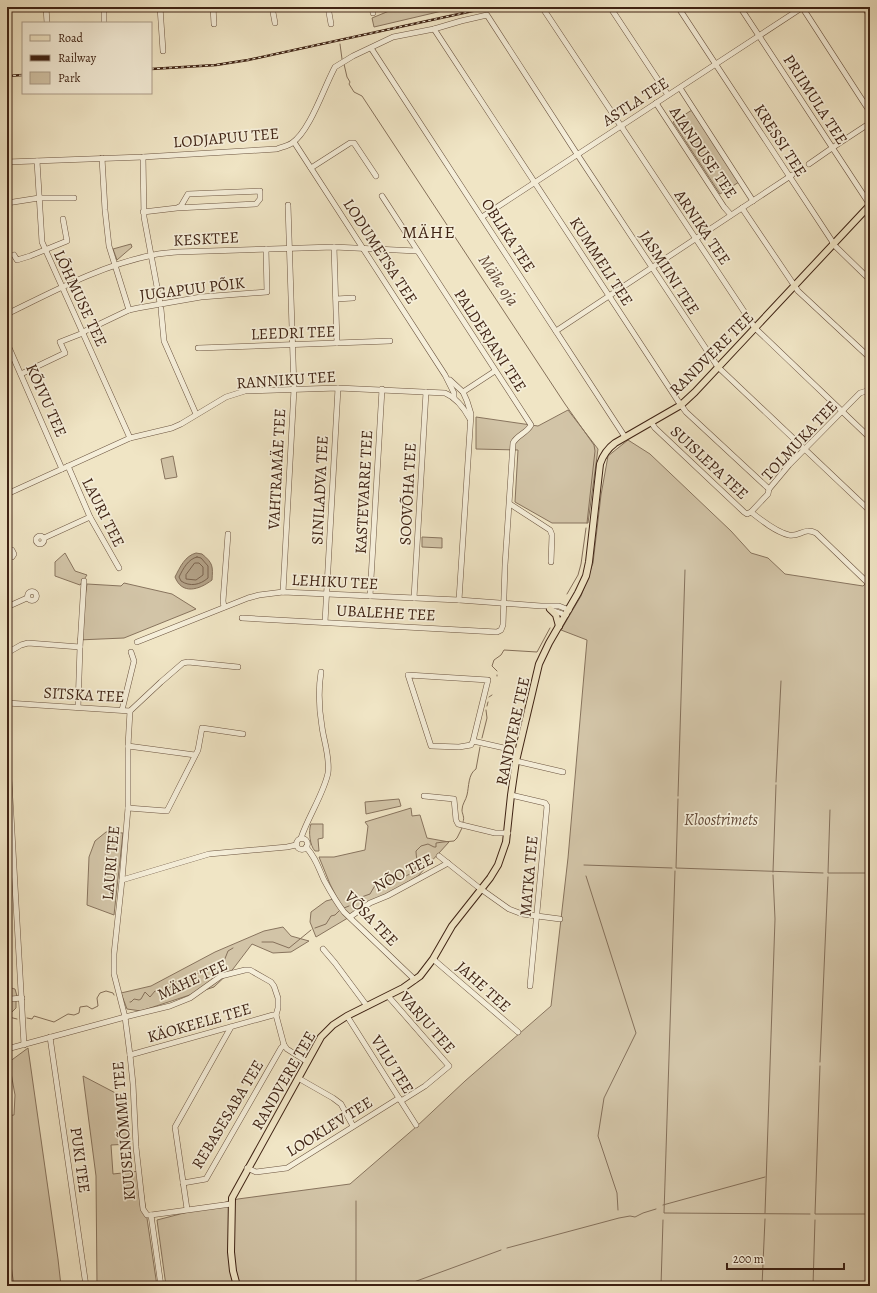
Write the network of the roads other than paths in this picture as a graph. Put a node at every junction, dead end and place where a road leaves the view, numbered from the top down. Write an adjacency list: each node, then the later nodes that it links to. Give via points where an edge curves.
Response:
1 (46, 7): 15 (street)
2 (104, 7): 16 (street)
3 (160, 7): 23 (street)
4 (213, 7): 18 (street)
5 (272, 7): 17 (street)
6 (328, 7): 19 (street)
7 (542, 7): 30 (street, ARNIKA TEE)
8 (610, 7): 26 (street, AIANDUSE TEE)
9 (678, 7): 24 (street, KRESSI TEE)
10 (740, 7): 21 (street, PRIIMULA TEE)
11 (802, 7): 21 (street, ASTLA TEE); 28 (street)
12 (864, 7): 14 (street)
13 (487, 15): 20 (street, LODJAPUU TEE); 33 (street, JASMIINI TEE)
14 (870, 16)
15 (47, 22)
16 (104, 22)
17 (275, 23)
18 (214, 24)
19 (331, 24)
20 (434, 29): 22 (street, LODJAPUU TEE, via 394,37); 42 (street, KUMMELI TEE)
21 (759, 36): 24 (street, ASTLA TEE); 32 (street, PRIIMULA TEE)
22 (371, 48): 31 (street, LODJAPUU TEE, via 335,67 310,118); 53 (street, OBLIKA TEE)
23 (163, 51)
24 (716, 64): 25 (street, ASTLA TEE); 41 (street, KRESSI TEE)
25 (680, 88): 26 (street, ASTLA TEE); 46 (street, AIANDUSE TEE)
26 (668, 95): 27 (street, ASTLA TEE)
27 (656, 103): 30 (street, ASTLA TEE); 52 (street, AIANDUSE TEE)
28 (870, 112)
29 (870, 123): 32 (street)
30 (621, 126): 33 (street, ASTLA TEE); 56 (street, ARNIKA TEE)
31 (294, 142): 34 (street, LODJAPUU TEE, via 277,149); 39 (street, LODUMETSA TEE)
32 (833, 147): 38 (street); 48 (street, PRIIMULA TEE)
33 (577, 154): 42 (street, ASTLA TEE); 67 (street, JASMIINI TEE)
34 (143, 157): 35 (street, LODJAPUU TEE); 51 (street)
35 (102, 158): 36 (street, LODJAPUU TEE); 66 (street, via 105,210)
36 (38, 161): 37 (street, LODJAPUU TEE); 44 (street, LÕHMUSE TEE)
37 (7, 162)
38 (809, 164)
39 (312, 168): 40 (street, via 350,143 354,143); 60 (street, LODUMETSA TEE)
40 (376, 176)
41 (790, 176): 46 (street); 57 (street, KRESSI TEE)
42 (535, 183): 53 (street, ASTLA TEE); 71 (street, KUMMELI TEE)
43 (382, 196): 63 (street, PALDERJANI TEE)
44 (39, 198): 45 (street); 54 (street, via 7,203); 62 (street, LÕHMUSE TEE, via 41,234)
45 (74, 198)
46 (753, 201): 50 (street)
47 (288, 205): 59 (street, VAHTRAMÄE TEE)
48 (870, 205): 57 (main road, RANDVERE TEE)
49 (177, 208): 49 (street, via 188,194 260,191 260,199 256,204); 51 (street)
50 (742, 208): 52 (street); 69 (street, AIANDUSE TEE)
51 (143, 212): 65 (street)
52 (731, 215): 56 (street)
53 (482, 217): 79 (street, OBLIKA TEE)
54 (7, 219)
55 (63, 219): 62 (street, via 67,241)
56 (695, 239): 67 (street); 78 (street, ARNIKA TEE)
57 (833, 244): 68 (street, KRESSI TEE); 69 (main road, RANDVERE TEE)
58 (334, 247): 59 (street, KESKTEE); 60 (street, KESKTEE); 73 (street)
59 (289, 248): 61 (street, KESKTEE); 84 (street, VAHTRAMÄE TEE)
60 (363, 248): 63 (street, KESKTEE); 90 (street, LODUMETSA TEE)
61 (266, 249): 65 (street, KESKTEE, via 177,252); 74 (street, JUGAPUU PÕIK, via 267,292)
62 (45, 250): 64 (street, via 17,260); 70 (street, LÕHMUSE TEE)
63 (418, 250): 88 (street, PALDERJANI TEE)
64 (14, 255)
65 (150, 256): 66 (street, KESKTEE); 74 (street)
66 (114, 266): 70 (street, KESKTEE); 76 (street)
67 (652, 268): 71 (street); 87 (street, JASMIINI TEE)
68 (870, 280)
69 (794, 286): 78 (main road, RANDVERE TEE); 86 (street, AIANDUSE TEE)
70 (62, 287): 77 (street, KESKTEE); 80 (street, LÕHMUSE TEE)
71 (609, 296): 79 (street); 100 (street, KUMMELI TEE)
72 (353, 298): 73 (street)
73 (336, 299): 83 (street)
74 (160, 303): 76 (street, JUGAPUU PÕIK)
75 (161, 309): 102 (street, via 164,341)
76 (129, 310): 80 (street, JUGAPUU PÕIK)
77 (7, 314)
78 (755, 328): 87 (main road, RANDVERE TEE); 101 (street, ARNIKA TEE)
79 (556, 331): 105 (street, OBLIKA TEE)
80 (83, 333): 89 (street, JUGAPUU PÕIK, via 60,342 65,353); 106 (street, LÕHMUSE TEE)
81 (390, 341): 83 (street, LEEDRI TEE)
82 (7, 343): 89 (street, KÕIVU TEE)
83 (337, 343): 84 (street, LEEDRI TEE)
84 (293, 345): 85 (street, LEEDRI TEE); 93 (street, VAHTRAMÄE TEE)
85 (198, 348)
86 (869, 355)
87 (718, 367): 100 (main road, RANDVERE TEE); 108 (street, JASMIINI TEE)
88 (496, 371): 97 (street); 112 (street, PALDERJANI TEE, via 531,425 528,431 513,443)
89 (21, 374): 109 (street, KÕIVU TEE)
90 (445, 375): 91 (street); 97 (street)
91 (451, 385): 98 (street, via 451,389); 99 (street)
92 (338, 388): 93 (street, RANNIKU TEE); 94 (street, RANNIKU TEE); 125 (street, SINILADVA TEE)
93 (294, 389): 102 (street, RANNIKU TEE, via 245,391 226,396); 124 (street, VAHTRAMÄE TEE)
94 (382, 389): 96 (street, RANNIKU TEE); 126 (street, KASTEVARRE TEE)
95 (870, 390): 101 (street, TOLMUKA TEE, via 860,393)
96 (426, 392): 98 (street, RANNIKU TEE); 128 (street, SOOVÕHA TEE)
97 (462, 392): 99 (street, via 456,391); 99 (street, via 462,400); 103 (street, via 469,406)
98 (446, 393): 99 (street, RANNIKU TEE)
99 (455, 396): 103 (street)
100 (681, 405): 104 (main road, RANDVERE TEE); 110 (street, KUMMELI TEE)
101 (842, 412): 107 (street, ARNIKA TEE); 108 (street, TOLMUKA TEE)
102 (196, 414): 106 (street, RANNIKU TEE, via 172,428)
103 (470, 419): 129 (street)
104 (651, 422): 105 (main road, RANDVERE TEE); 114 (street, SUISLEPA TEE, via 744,512)
105 (625, 437): 135 (main road, RANDVERE TEE, via 609,448 600,464 586,576)
106 (130, 438): 109 (street, RANNIKU TEE)
107 (870, 438)
108 (805, 450): 110 (street, TOLMUKA TEE); 113 (street, JASMIINI TEE)
109 (65, 467): 111 (street, RANNIKU TEE); 115 (street, LAURI TEE)
110 (769, 489): 114 (street, TOLMUKA TEE, via 768,494)
111 (7, 494)
112 (510, 504): 120 (street, via 550,530); 130 (street, PALDERJANI TEE)
113 (870, 511)
114 (751, 512): 123 (street, SUISLEPA TEE, via 763,523 789,535 807,530 816,533)
115 (90, 517): 117 (street); 121 (street, LAURI TEE)
116 (228, 534): 133 (street)
117 (44, 538)
118 (7, 551): 119 (street, via 12,550 14,554 12,557)
119 (7, 556)
120 (551, 562)
121 (119, 568)
122 (84, 581): 140 (street)
123 (870, 585)
124 (283, 592): 125 (street, LEHIKU TEE); 133 (street, LEHIKU TEE, via 259,595)
125 (326, 594): 126 (street, LEHIKU TEE); 137 (street, SINILADVA TEE)
126 (370, 596): 128 (street, LEHIKU TEE)
127 (28, 598): 132 (street)
128 (414, 598): 129 (street, LEHIKU TEE)
129 (459, 600): 130 (street, LEHIKU TEE)
130 (504, 604): 131 (street, LEHIKU TEE); 137 (street, UBALEHE TEE, via 503,625 497,632)
131 (541, 606): 134 (street, LEHIKU TEE); 135 (street, LEHIKU TEE, via 559,606)
132 (7, 607)
133 (224, 608): 139 (street, LEHIKU TEE)
134 (550, 609): 135 (street, LEHIKU TEE); 138 (main road, via 556,615)
135 (567, 612): 138 (main road, RANDVERE TEE)
136 (242, 618): 137 (street, UBALEHE TEE)
137 (325, 622)
138 (560, 626): 153 (main road, RANDVERE TEE, via 539,664)
139 (137, 642)
140 (80, 647): 141 (street, via 28,643); 146 (street)
141 (7, 652)
142 (131, 652): 147 (street, via 134,661)
143 (238, 668): 148 (street, SITSKA TEE, via 183,663)
144 (321, 672): 161 (street, via 318,701 328,758 328,773)
145 (7, 703): 146 (street, SITSKA TEE)
146 (78, 707): 147 (street, SITSKA TEE)
147 (122, 710): 148 (street, SITSKA TEE)
148 (130, 711): 152 (street, LAURI TEE)
149 (243, 734): 154 (street, via 202,728)
150 (473, 741): 150 (street, via 471,745 459,747 431,746 408,675 488,680); 153 (street)
151 (7, 744): 177 (street)
152 (128, 746): 154 (street); 159 (street, LAURI TEE)
153 (518, 751): 155 (main road, RANDVERE TEE)
154 (195, 755): 159 (street, via 167,811)
155 (516, 761): 156 (street); 157 (main road, RANDVERE TEE)
156 (563, 772)
157 (511, 795): 160 (main road, RANDVERE TEE); 169 (street, MATKA TEE, via 547,806)
158 (424, 796): 160 (street, via 454,799 458,824 495,833)
159 (128, 808): 166 (street, LAURI TEE)
160 (508, 833): 167 (main road, RANDVERE TEE, via 498,865)
161 (301, 838): 162 (street); 163 (street, via 307,841)
162 (296, 845): 163 (street, via 300,849); 166 (street, via 209,854)
163 (306, 847): 168 (street, VÕSA TEE, via 314,855 337,903)
164 (438, 856): 165 (street)
165 (448, 863): 167 (street); 168 (street, NÕO TEE, via 370,903)
166 (122, 880): 181 (street, LAURI TEE, via 114,974)
167 (481, 889): 169 (street, via 509,909); 172 (main road, RANDVERE TEE, via 452,926)
168 (350, 917): 173 (street, VÕSA TEE)
169 (537, 917): 170 (street); 174 (street, MATKA TEE)
170 (560, 919)
171 (323, 949): 178 (street)
172 (433, 959): 173 (main road, RANDVERE TEE); 183 (street, JAHE TEE)
173 (416, 980): 175 (main road, RANDVERE TEE)
174 (530, 986)
175 (388, 996): 178 (main road, RANDVERE TEE); 190 (street, VARJU TEE)
176 (7, 997): 177 (street)
177 (22, 998): 185 (street)
178 (367, 1006): 180 (main road, RANDVERE TEE)
179 (276, 1015): 181 (street, MÄHE TEE, via 278,998 274,986 250,970 245,970 221,976 190,998 170,1006); 182 (street, KÄOKEELE TEE); 186 (street, MÄHE TEE)
180 (348, 1016): 189 (main road, RANDVERE TEE, via 320,1037); 192 (street, VILU TEE)
181 (125, 1017): 184 (street, MÄHE TEE); 188 (street, KUUSENÕMME TEE)
182 (231, 1027): 188 (street, KÄOKEELE TEE); 196 (street, via 175,1127)
183 (518, 1032)
184 (50, 1037): 185 (street, MÄHE TEE); 200 (street, PUKI TEE)
185 (24, 1045): 187 (street, MÄHE TEE)
186 (284, 1045): 189 (street); 196 (street, REBASESABA TEE, via 206,1179)
187 (7, 1049)
188 (130, 1056): 199 (street, KUUSENÕMME TEE, via 143,1209 147,1215)
189 (306, 1061): 191 (main road, RANDVERE TEE)
190 (449, 1066): 192 (street, LOOKLEV TEE, via 425,1086)
191 (298, 1078): 194 (street, via 341,1104); 195 (main road, RANDVERE TEE)
192 (400, 1099): 193 (street, VILU TEE); 194 (street, LOOKLEV TEE)
193 (416, 1125)
194 (353, 1126): 195 (street, LOOKLEV TEE, via 287,1168 256,1172)
195 (247, 1168): 197 (main road, RANDVERE TEE, via 234,1192)
196 (183, 1183): 198 (street)
197 (231, 1204): 198 (street); 202 (main road, RANDVERE TEE, via 231,1263)
198 (187, 1209): 199 (street)
199 (151, 1215): 201 (street, KUUSENÕMME TEE)
200 (86, 1286)
201 (161, 1286)
202 (237, 1286)

